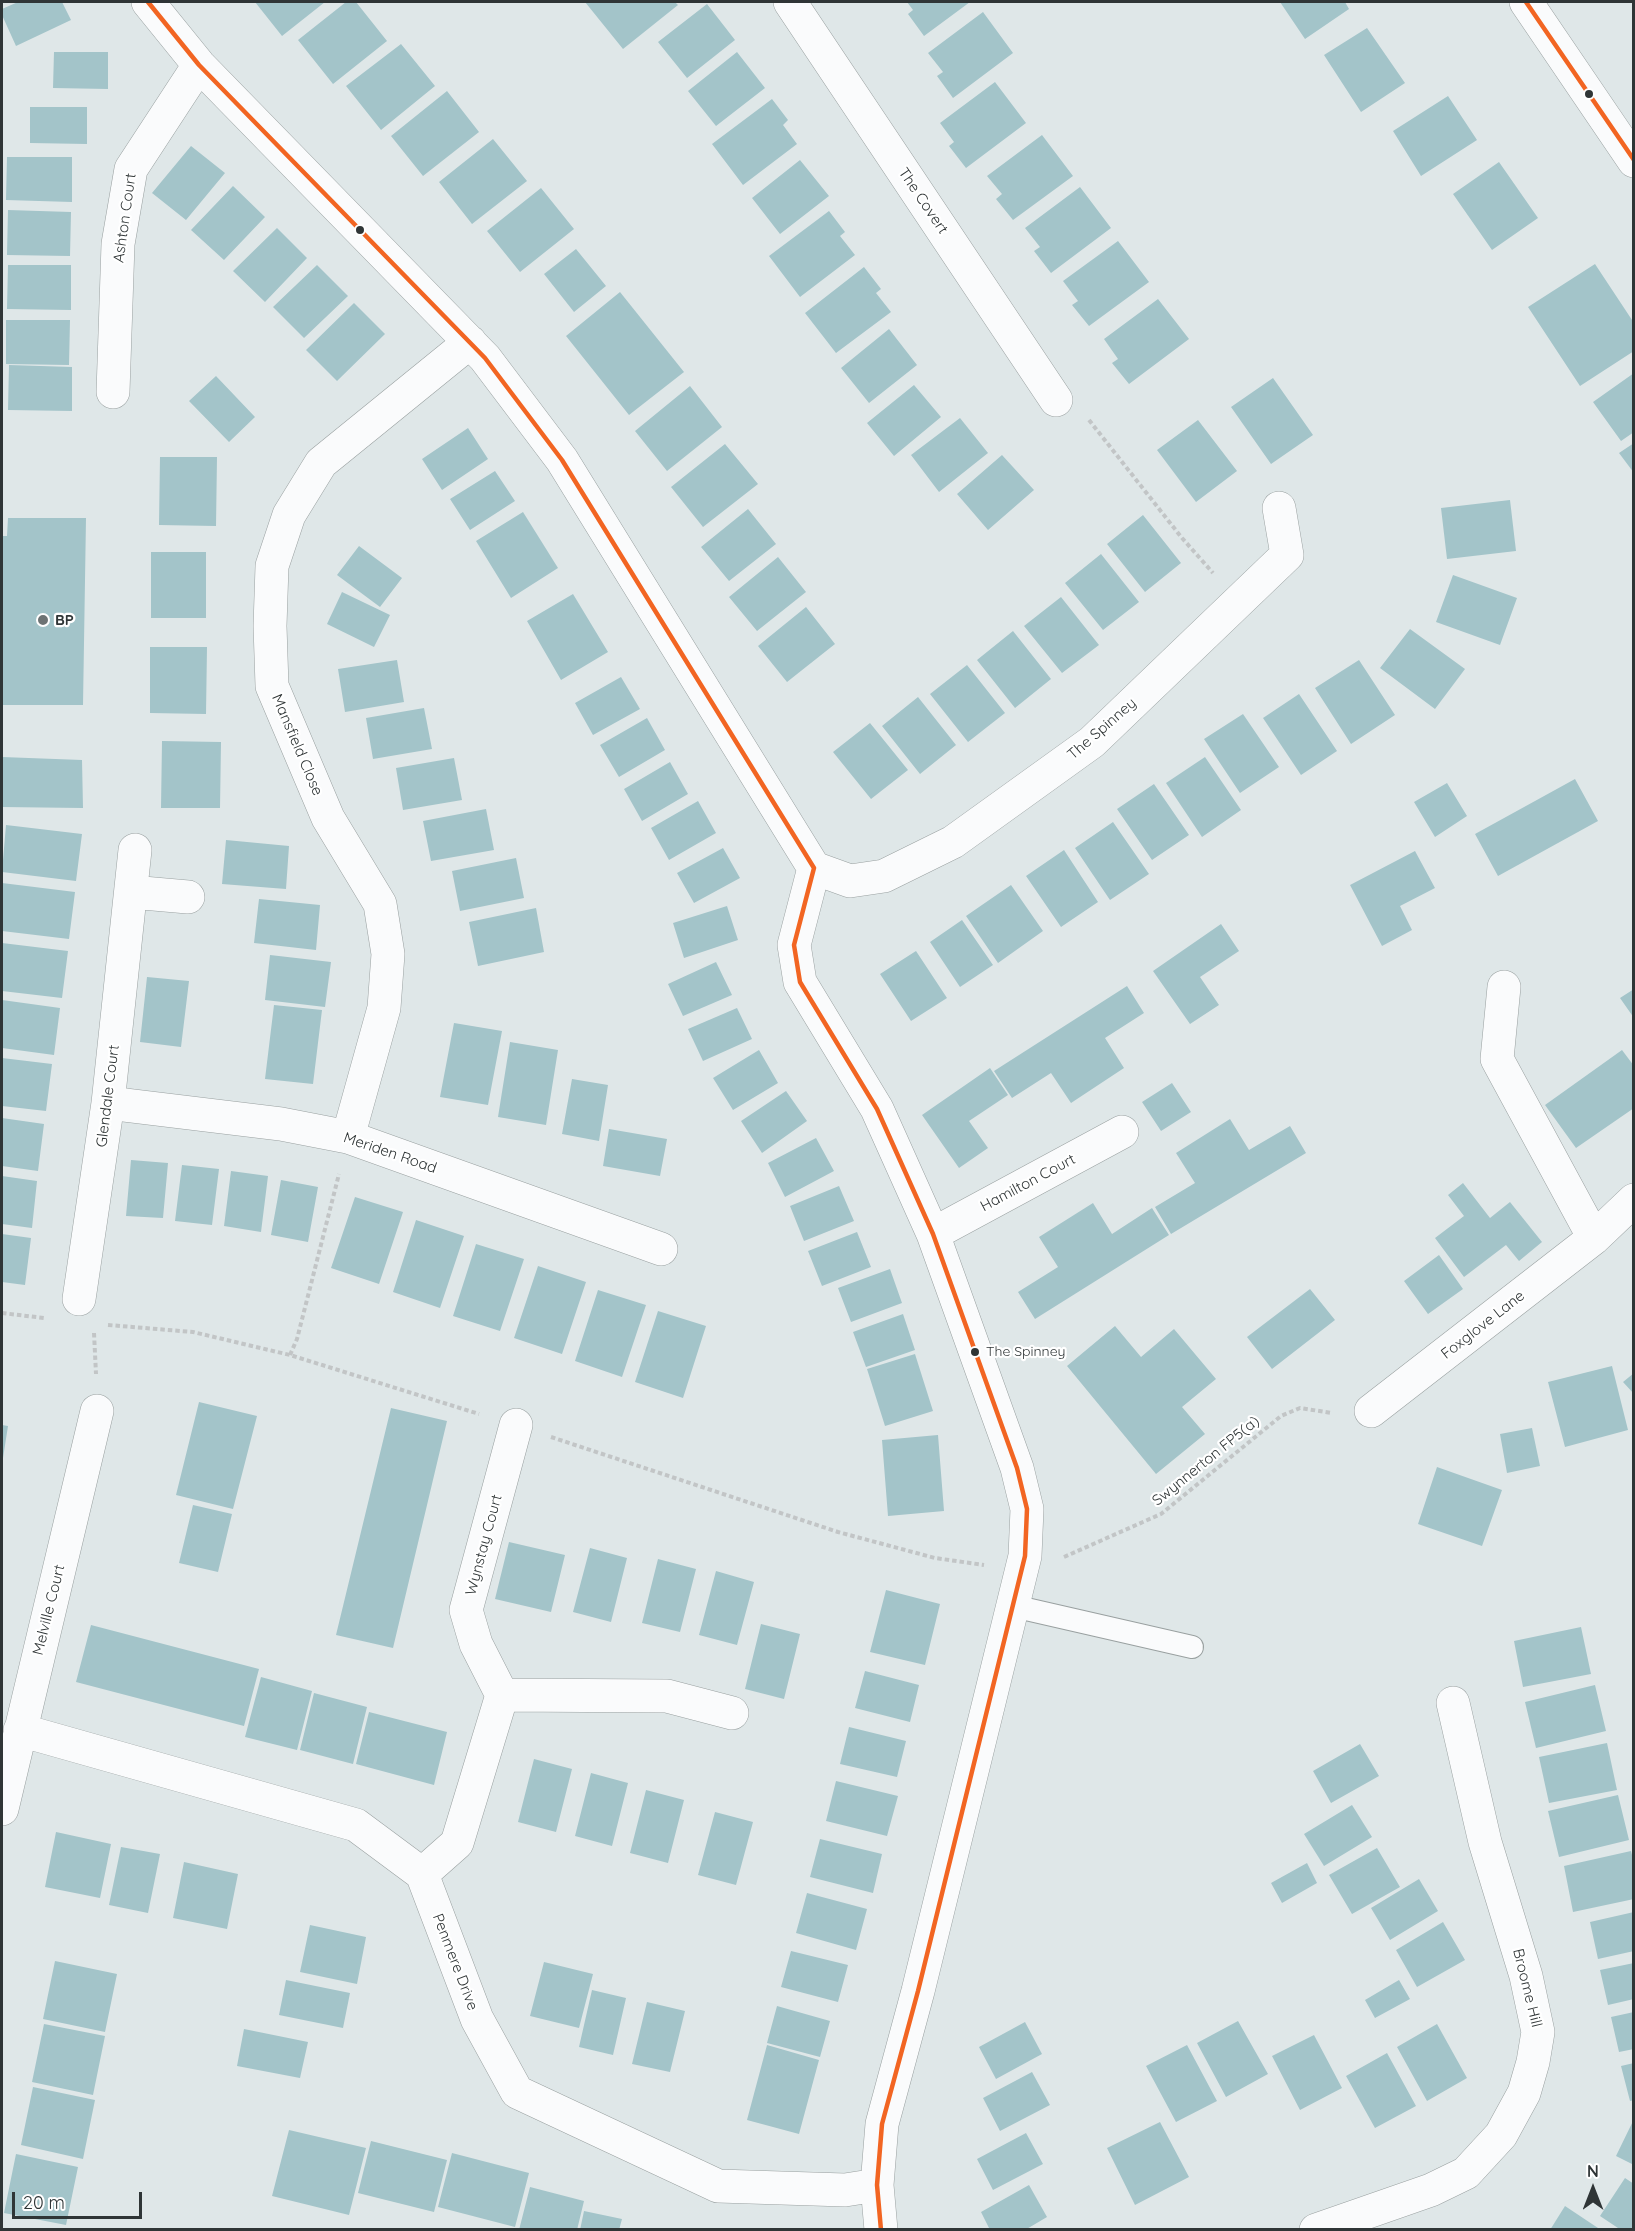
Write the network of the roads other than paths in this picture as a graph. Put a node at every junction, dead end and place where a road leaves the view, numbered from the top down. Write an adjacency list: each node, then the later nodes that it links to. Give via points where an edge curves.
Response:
1 (148, 2): 4 (street)
2 (790, 2): 8 (street, The Covert)
3 (1526, 2): 5 (street)
4 (199, 65): 6 (street); 7 (street, Ashton Court, via 131,169 118,244)
5 (1634, 161)
6 (470, 342): 11 (street, via 562,460); 17 (street, Mansfield Close, via 321,463 289,515 272,566 272,686 328,818 380,904 388,954 384,1008)
7 (113, 392)
8 (1056, 400)
9 (1279, 508): 11 (street, The Spinney, via 1287,555 1092,742 953,842 884,876 850,881)
10 (135, 850): 12 (street, Glendale Court)
11 (813, 868): 19 (street, via 794,945 800,982 877,1109)
12 (131, 892): 13 (street); 15 (street, Glendale Court)
13 (188, 897)
14 (1504, 987): 20 (street, via 1497,1059)
15 (108, 1103): 17 (street, Meriden Road, via 281,1124); 22 (street, Glendale Court)
16 (1122, 1132): 19 (street, Hamilton Court)
17 (348, 1137): 21 (street, Meriden Road)
18 (1634, 1200): 20 (street, Foxglove Lane)
19 (933, 1234): 26 (street, via 1017,1468 1027,1509 1025,1556)
20 (1594, 1238): 24 (street, Foxglove Lane)
21 (661, 1249)
22 (86, 1311)
23 (97, 1411): 31 (street, Melville Court)
24 (1371, 1411)
25 (516, 1425): 28 (street, Wynstay Court, via 466,1610 476,1644)
26 (1013, 1605): 27 (lane); 34 (street, via 882,2124)
27 (1192, 1647)
28 (502, 1695): 30 (street, via 667,1696); 33 (street, via 457,1843)
29 (1453, 1703): 36 (street, Broome Hill, via 1485,1842 1526,1976 1538,2032 1533,2062 1524,2093 1501,2135 1466,2173 1431,2190)
30 (732, 1713)
31 (20, 1730): 32 (street, Melville Court); 33 (street, via 356,1825)
32 (2, 1809)
33 (422, 1874): 34 (street, Penmere Drive, via 477,2019 517,2092 718,2186 845,2190)
34 (877, 2185): 35 (street)
35 (881, 2229)
36 (1316, 2229)

